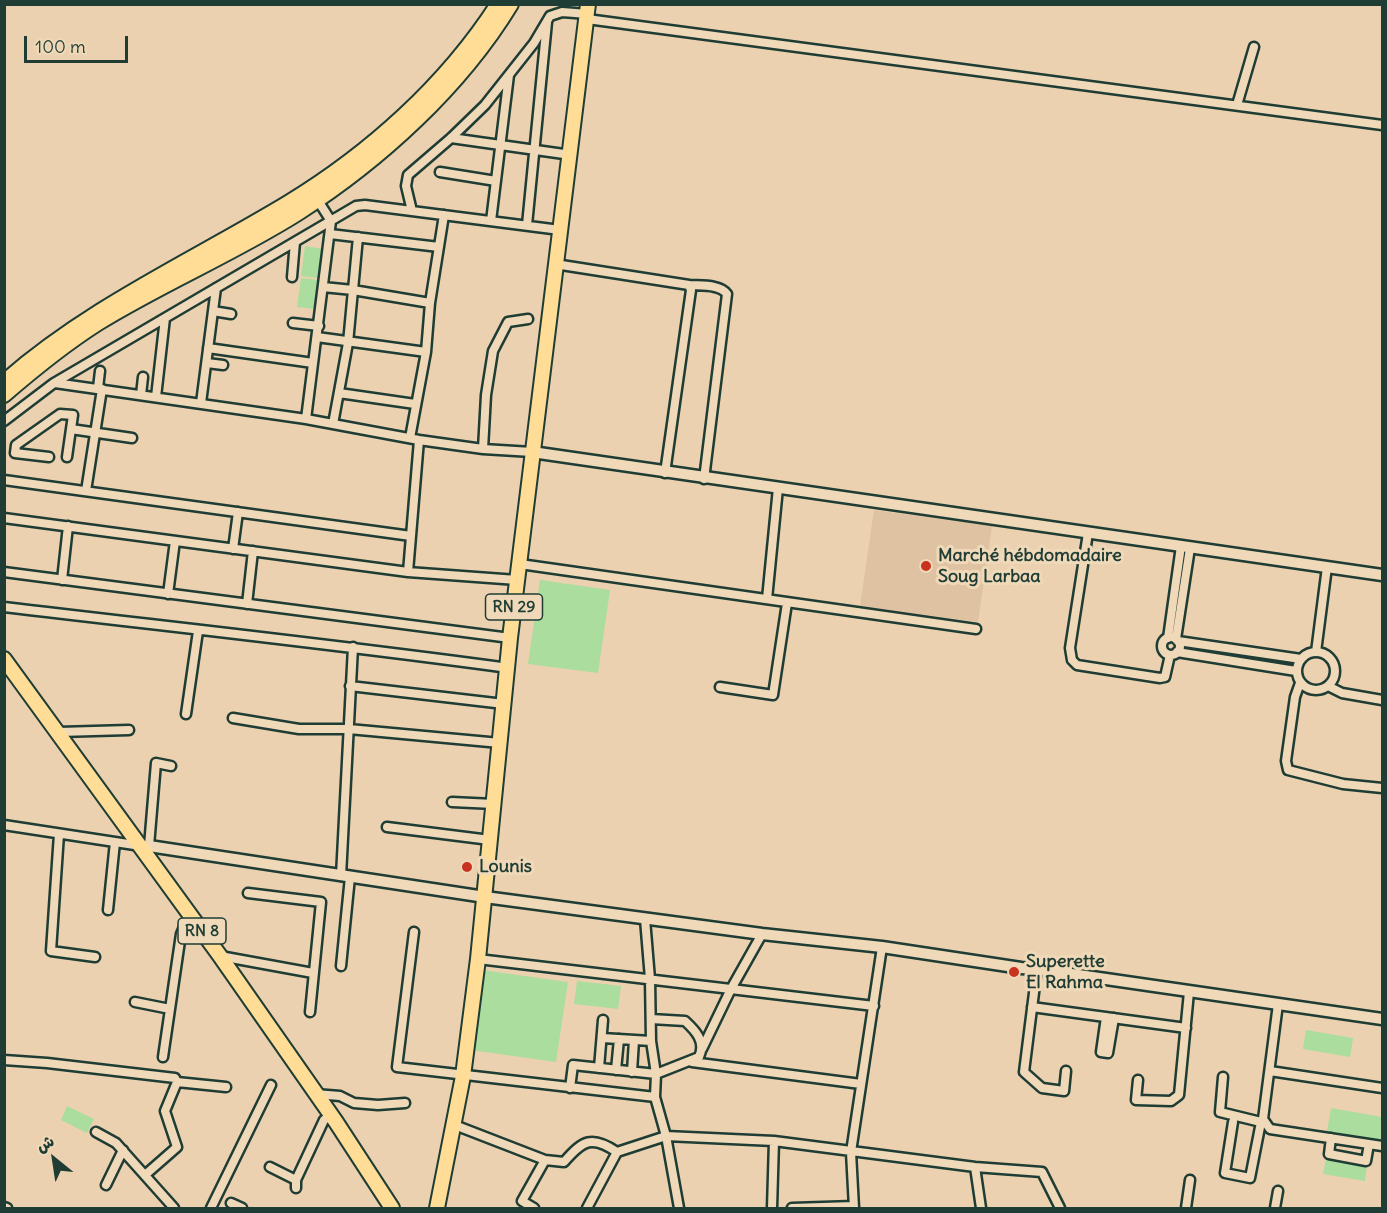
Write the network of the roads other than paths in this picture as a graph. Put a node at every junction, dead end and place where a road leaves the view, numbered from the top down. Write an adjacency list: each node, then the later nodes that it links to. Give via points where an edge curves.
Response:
1 (498, 4): 48 (main road, via 432,87 374,142 289,202 93,315)
2 (511, 4): 15 (main road, via 473,57 413,122 359,170)
3 (588, 12): 4 (street, via 558,12); 7 (street); 12 (main road, RN 29)
4 (548, 20): 6 (street); 11 (street)
5 (1254, 47): 7 (street)
6 (510, 74): 9 (street); 10 (street)
7 (1237, 105): 8 (street)
8 (1383, 125)
9 (451, 138): 10 (street); 16 (street, via 408,175)
10 (500, 146): 11 (street); 14 (street)
11 (535, 150): 12 (street); 20 (street)
12 (571, 155): 21 (main road, RN 29)
13 (440, 172): 14 (street)
14 (496, 181): 18 (street)
15 (317, 199): 19 (street); 53 (main road, via 98,324)
16 (412, 211): 17 (street); 19 (street, via 362,204)
17 (444, 215): 18 (street); 25 (street)
18 (491, 220): 20 (street)
19 (332, 221): 22 (street); 24 (street)
20 (527, 225): 21 (street)
21 (560, 230): 26 (main road, RN 29)
22 (330, 234): 23 (street); 29 (street)
23 (358, 237): 25 (street); 31 (street)
24 (296, 242): 27 (street); 30 (street)
25 (439, 247): 32 (street)
26 (555, 264): 28 (street); 65 (main road, RN 29)
27 (292, 276)
28 (689, 285): 68 (street); 69 (street, via 719,288 727,294)
29 (323, 287): 31 (street); 38 (street)
30 (216, 288): 33 (street); 35 (street)
31 (353, 290): 32 (street); 40 (street)
32 (430, 303): 42 (street)
33 (213, 311): 34 (street); 41 (street)
34 (231, 314)
35 (165, 318): 49 (street); 54 (street)
36 (528, 320): 64 (street, via 508,322 493,351)
37 (293, 323): 38 (street)
38 (319, 327): 39 (street)
39 (317, 337): 40 (street); 44 (street)
40 (348, 343): 42 (street); 51 (street)
41 (208, 348): 43 (street); 44 (street)
42 (426, 352): 56 (street)
43 (207, 363): 45 (street); 55 (street)
44 (313, 363): 57 (street)
45 (224, 365)
46 (100, 371): 50 (street)
47 (143, 377): 52 (street)
48 (4, 382)
49 (54, 383): 50 (street); 58 (street)
50 (100, 389): 52 (street); 61 (street)
51 (339, 393): 56 (street); 59 (street)
52 (141, 394): 54 (street)
53 (4, 395)
54 (156, 397): 55 (street)
55 (201, 404): 57 (street)
56 (415, 404): 63 (street)
57 (306, 419): 59 (street)
58 (4, 421)
59 (333, 424): 63 (street)
60 (71, 429): 61 (street); 66 (street, via 73,415 60,414 16,445 15,453); 67 (street)
61 (95, 432): 62 (street); 72 (street)
62 (132, 438)
63 (414, 439): 64 (street); 77 (street)
64 (483, 449): 65 (street)
65 (532, 452): 68 (street); 82 (main road, RN 29)
66 (49, 457)
67 (67, 458)
68 (666, 473): 69 (street)
69 (704, 479): 71 (street)
70 (4, 480): 72 (street)
71 (777, 488): 76 (street); 90 (street)
72 (86, 491): 73 (street)
73 (237, 512): 77 (street); 80 (street)
74 (4, 518): 75 (street)
75 (68, 526): 78 (street); 87 (street)
76 (1088, 533): 79 (street); 100 (street, via 1070,648 1075,664 1160,678 1167,674)
77 (411, 536): 85 (street)
78 (175, 541): 80 (street); 89 (street)
79 (1186, 547): 83 (street); 97 (street)
80 (233, 549): 81 (street)
81 (253, 551): 85 (street); 92 (street)
82 (520, 564): 88 (main road, RN 29); 90 (street)
83 (1327, 567): 86 (street); 99 (street)
84 (4, 572): 87 (street)
85 (408, 572): 88 (street)
86 (1383, 575)
87 (62, 580): 89 (street)
88 (517, 580): 96 (main road, RN 29)
89 (168, 594): 92 (street)
90 (767, 599): 91 (street)
91 (787, 603): 94 (street); 108 (street, via 773,695)
92 (247, 604): 96 (street)
93 (4, 607): 95 (street)
94 (976, 629)
95 (198, 631): 98 (street); 111 (street)
96 (510, 638): 103 (main road, RN 29)
97 (1174, 639): 100 (street, via 1179,649); 100 (street, via 1165,640 1162,647 1166,653); 102 (street)
98 (353, 647): 103 (street); 106 (street)
99 (1316, 652): 102 (street); 107 (street, via 1334,663 1335,675)
100 (1173, 653): 104 (street)
101 (4, 658): 115 (main road, RN 8)
102 (1301, 659): 104 (street)
103 (508, 668): 110 (main road, RN 29)
104 (1296, 671): 105 (street)
105 (1300, 683): 107 (street, via 1316,690); 118 (street, via 1287,751 1288,770 1343,784)
106 (350, 686): 110 (street); 113 (street)
107 (1328, 686): 109 (street, via 1342,693)
108 (720, 687)
109 (1383, 700)
110 (504, 704): 116 (main road, RN 29)
111 (186, 714)
112 (233, 718): 113 (street, via 299,729)
113 (349, 729): 116 (street); 127 (street)
114 (129, 730): 115 (street)
115 (59, 732): 126 (main road, RN 8)
116 (500, 743): 120 (main road, RN 29)
117 (171, 766): 126 (street, via 156,763)
118 (1383, 788)
119 (452, 802): 120 (street)
120 (494, 804): 124 (main road, RN 29)
121 (4, 825): 123 (street)
122 (387, 827): 124 (street)
123 (59, 834): 125 (street); 137 (street, via 51,951)
124 (490, 840): 129 (main road, RN 29)
125 (114, 842): 126 (street); 130 (street)
126 (145, 846): 127 (street); 131 (main road, RN 8)
127 (346, 876): 129 (street); 139 (street)
128 (248, 892): 141 (street, via 321,902)
129 (485, 897): 132 (street); 138 (main road, RN 29)
130 (108, 910)
131 (190, 913): 136 (main road, RN 8); 149 (street, via 181,934)
132 (645, 918): 134 (street); 142 (street)
133 (414, 932): 169 (street, via 397,1067)
134 (762, 934): 135 (street); 143 (street)
135 (882, 946): 140 (street); 147 (street)
136 (220, 956): 141 (street); 178 (main road, RN 8)
137 (95, 957)
138 (478, 959): 142 (street); 169 (main road, RN 29)
139 (341, 966)
140 (1037, 969): 144 (street); 148 (street)
141 (314, 973): 150 (street)
142 (650, 979): 143 (street); 151 (street)
143 (731, 989): 147 (street); 159 (street)
144 (1190, 992): 146 (street); 154 (street)
145 (135, 1002): 149 (street)
146 (1278, 1004): 152 (street); 166 (street)
147 (874, 1006): 173 (street)
148 (1032, 1007): 154 (street); 165 (street, via 1024,1072 1042,1088 1064,1091)
149 (170, 1009): 160 (street)
150 (310, 1012)
151 (651, 1019): 158 (street); 159 (street, via 686,1021 698,1032)
152 (1383, 1019)
153 (603, 1020): 155 (street)
154 (1186, 1028): 171 (street, via 1179,1095 1171,1101 1136,1100)
155 (602, 1038): 156 (street); 163 (street)
156 (618, 1039): 157 (street); 164 (street)
157 (634, 1040): 158 (street); 167 (street)
158 (651, 1041): 168 (street)
159 (702, 1049): 162 (street)
160 (163, 1057)
161 (4, 1060): 172 (street, via 175,1078)
162 (692, 1062): 168 (street); 173 (street)
163 (599, 1068): 164 (street); 176 (street, via 573,1065)
164 (616, 1070): 167 (street)
165 (1066, 1071)
166 (1270, 1071): 177 (street); 183 (street)
167 (632, 1072): 168 (street)
168 (656, 1074): 179 (street)
169 (463, 1076): 176 (street); 184 (main road, RN 29)
170 (1223, 1077): 183 (street, via 1220,1113)
171 (1137, 1080)
172 (177, 1082): 175 (street); 197 (street, via 165,1112 177,1147)
173 (861, 1084): 193 (street)
174 (271, 1085): 204 (street)
175 (226, 1087)
176 (570, 1088): 179 (street)
177 (1383, 1088)
178 (315, 1094): 180 (street, via 378,1106); 181 (main road, RN 8)
179 (655, 1097): 186 (street)
180 (405, 1103)
181 (331, 1114): 195 (street, via 324,1120 296,1184); 206 (main road, RN 8)
182 (1233, 1122): 183 (street, via 1225,1173 1251,1178)
183 (1263, 1122): 187 (street, via 1270,1129)
184 (452, 1124): 194 (street); 207 (main road, RN 29)
185 (96, 1132): 191 (street)
186 (666, 1136): 188 (street); 192 (street); 210 (street)
187 (1331, 1138): 189 (street); 189 (street, via 1329,1154 1366,1161)
188 (774, 1141): 193 (street); 211 (street)
189 (1369, 1144): 190 (street)
190 (1383, 1146)
191 (123, 1150): 197 (street); 199 (street)
192 (617, 1152): 194 (street, via 602,1142 588,1141 564,1162); 209 (street)
193 (851, 1152): 196 (street); 202 (street)
194 (545, 1160): 208 (street, via 522,1201)
195 (270, 1167)
196 (975, 1167): 213 (street); 214 (street, via 1042,1172)
197 (145, 1174): 203 (street)
198 (1190, 1180): 215 (street)
199 (106, 1185)
200 (1278, 1191): 216 (street)
201 (231, 1203): 205 (street)
202 (854, 1208): 212 (street)
203 (174, 1209)
204 (211, 1209)
205 (242, 1209)
206 (392, 1209)
207 (437, 1209)
208 (534, 1209)
209 (587, 1209)
210 (679, 1209)
211 (772, 1209)
212 (792, 1209)
213 (981, 1209)
214 (1060, 1209)
215 (1186, 1209)
216 (1275, 1209)

